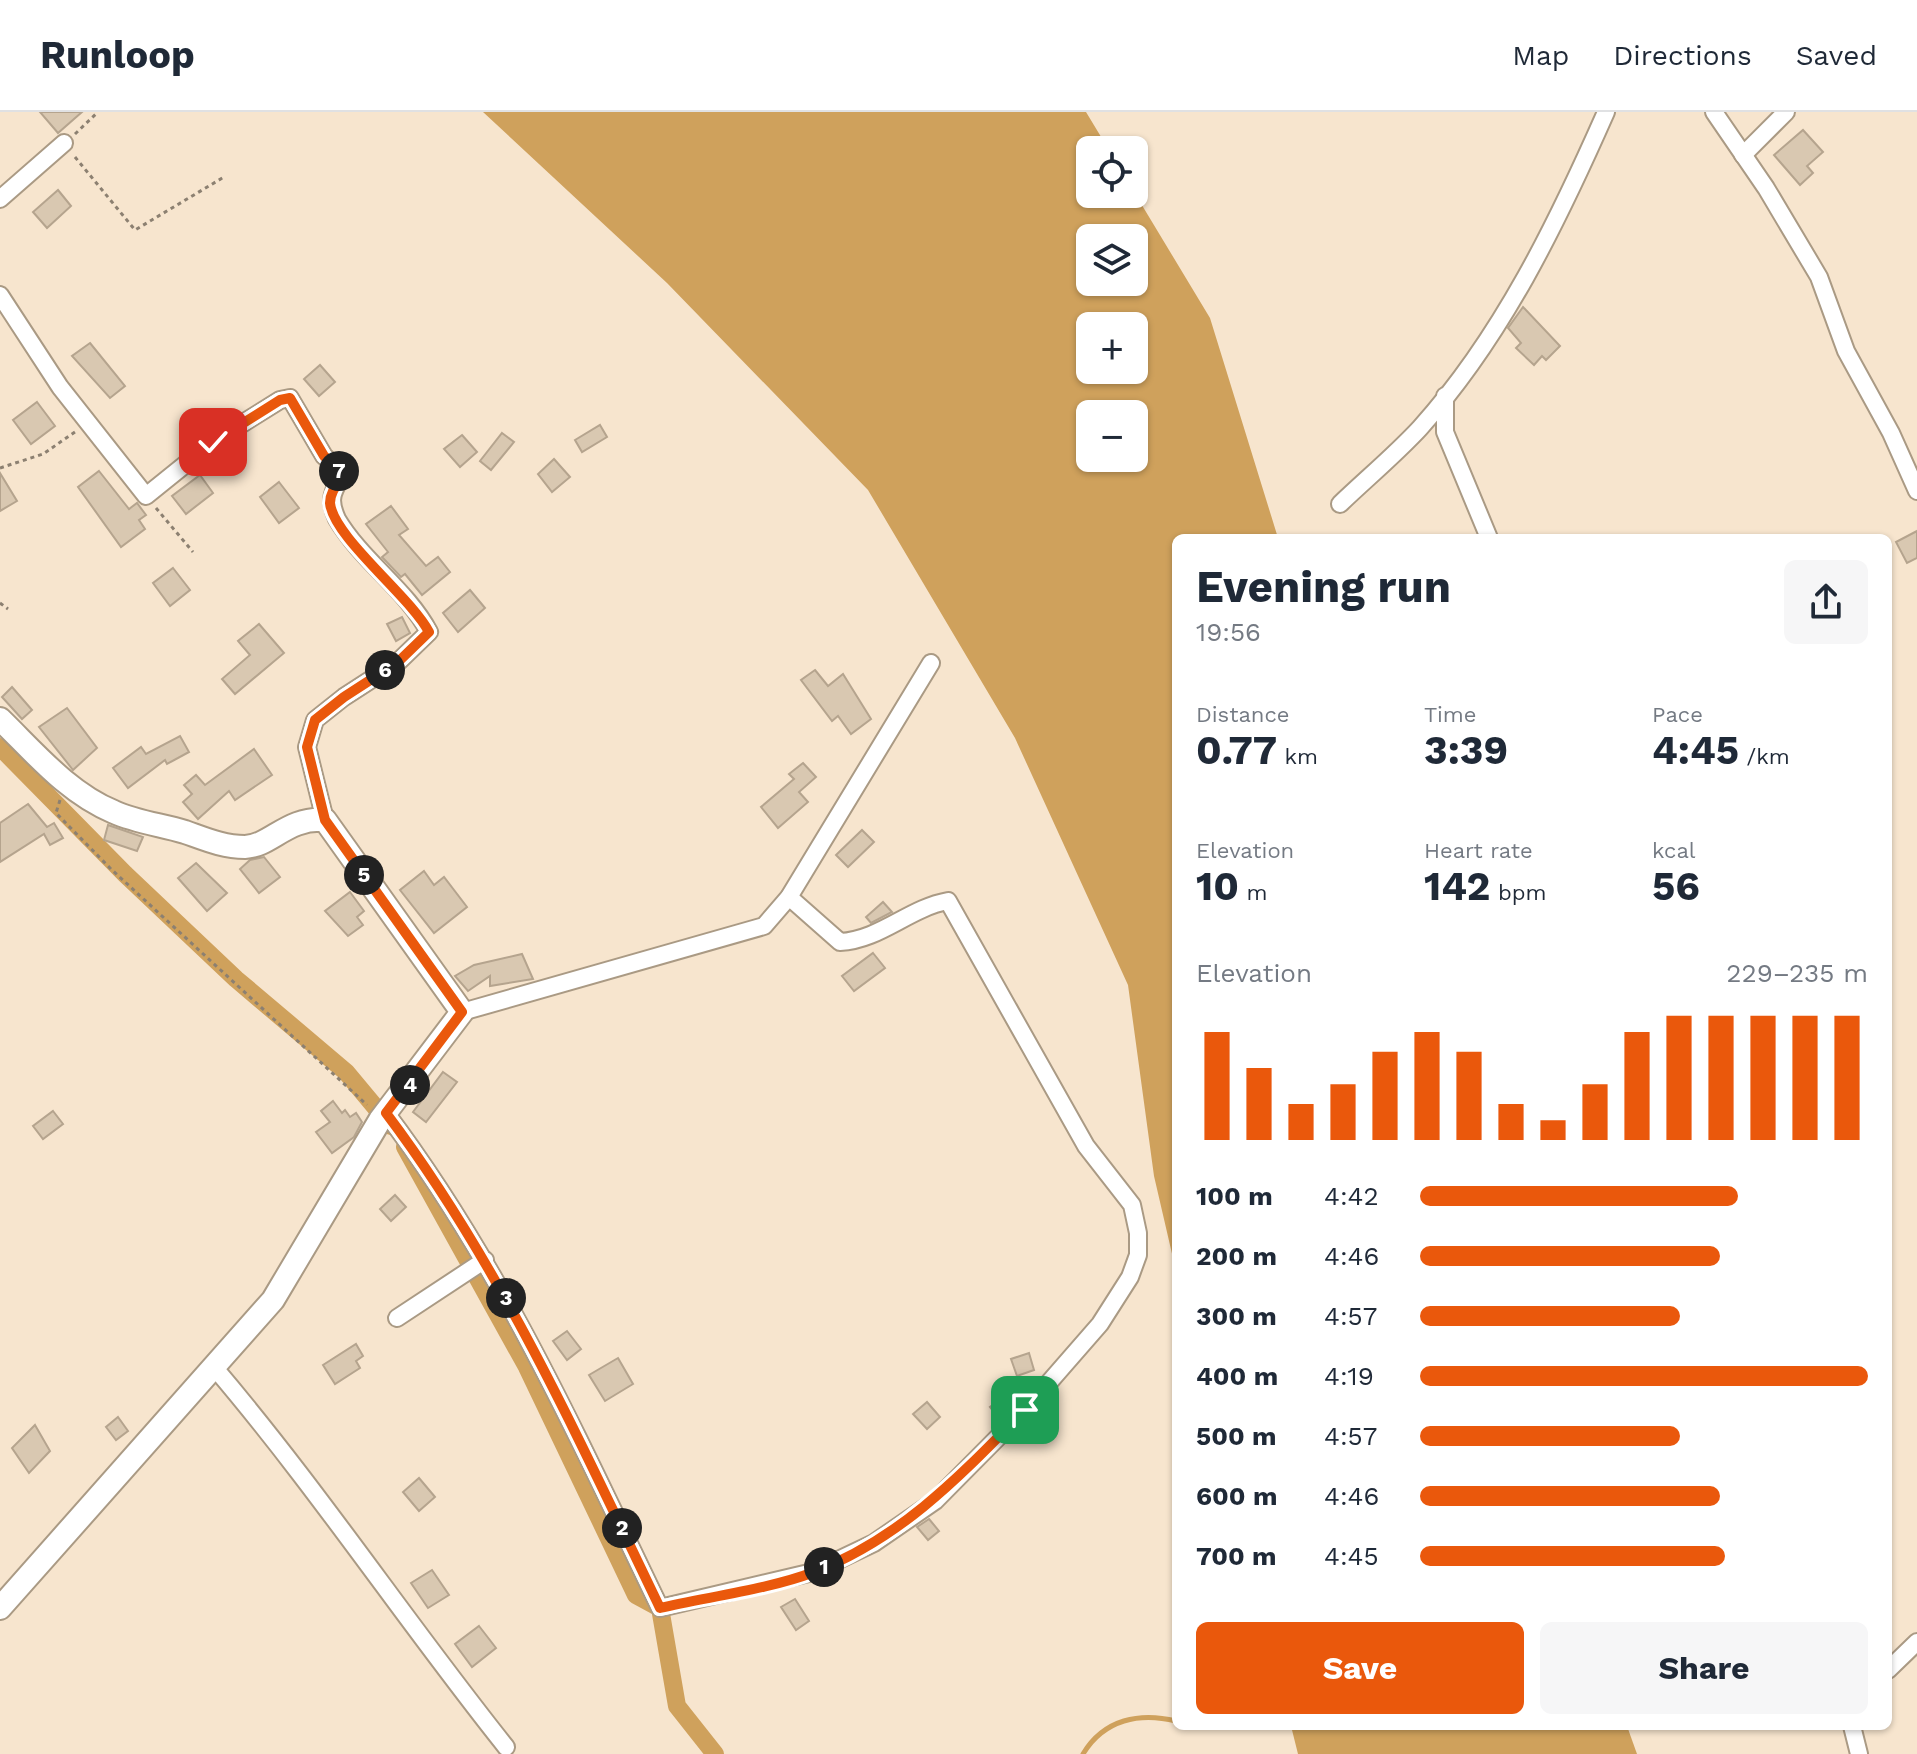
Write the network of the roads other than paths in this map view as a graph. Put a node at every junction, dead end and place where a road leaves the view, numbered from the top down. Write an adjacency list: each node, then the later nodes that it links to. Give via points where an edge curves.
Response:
1 (1606, 112): 8 (street, via 1560,217 1477,356)
2 (1714, 112): 5 (street)
3 (1786, 112): 5 (street)
4 (64, 143): 6 (street)
5 (1743, 155): 9 (street, via 1819,277 1846,351)
6 (0, 199)
7 (0, 295): 14 (street, via 60,387 146,496 213,442 290,398 324,456 338,469 340,480 330,504 345,533 418,612 429,632 398,662 315,720 308,735)
8 (1445, 396): 10 (street); 11 (street, via 1445,432)
9 (1917, 491)
10 (1340, 504)
11 (1487, 534)
12 (931, 663): 15 (street)
13 (0, 719): 14 (street, via 64,782 117,813 221,845 248,847 290,825)
14 (325, 820): 16 (street)
15 (789, 897): 16 (street, via 764,926); 18 (street, via 840,942 860,941 948,901 1086,1146 1132,1205 1138,1255 1100,1324 935,1501 874,1543 813,1572 660,1608)
16 (462, 1012): 17 (street)
17 (383, 1117): 18 (street, via 434,1176); 20 (street, via 273,1300)
18 (485, 1260): 19 (street)
19 (397, 1318)
20 (214, 1367): 21 (street); 25 (street, via 299,1471)
21 (0, 1608)
22 (1917, 1642): 23 (street)
23 (1892, 1666)
24 (1853, 1730): 26 (street)
25 (506, 1747)
26 (1859, 1754)

